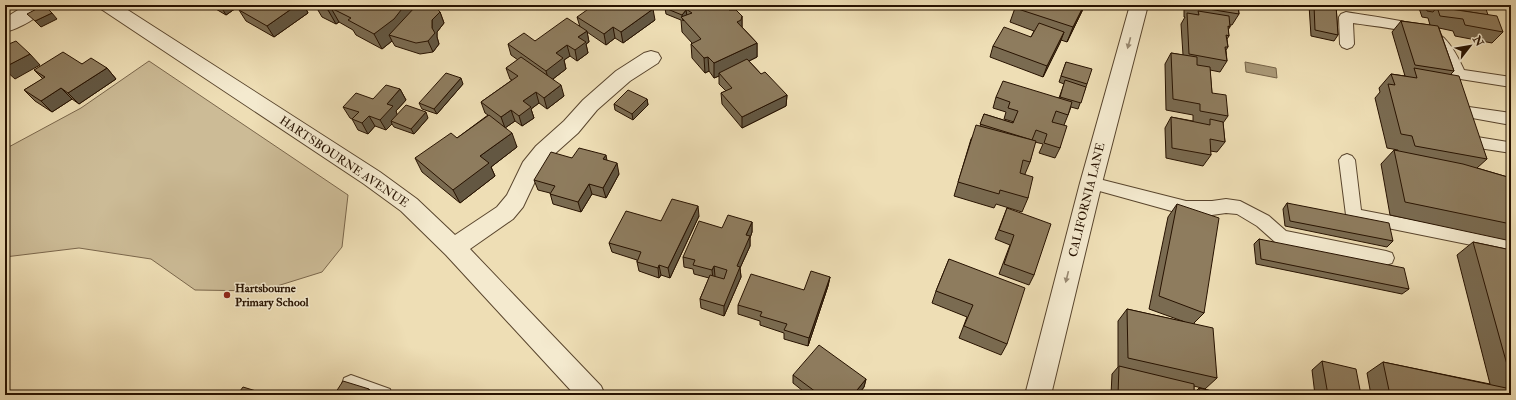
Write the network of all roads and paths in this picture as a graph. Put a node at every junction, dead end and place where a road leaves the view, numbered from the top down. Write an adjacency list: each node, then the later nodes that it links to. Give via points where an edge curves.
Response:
1 (39, 5): 4 (street)
2 (1139, 5): 13 (street, CALIFORNIA LANE, one-way to 13)
3 (120, 8): 15 (street, HARTSBOURNE AVENUE, via 397,196)
4 (5, 26)
5 (1347, 44): 7 (lane, via 1346,17 1418,30 1428,33 1446,47 1459,74)
6 (651, 58): 15 (street, via 623,76 543,152 531,168 515,201 505,213)
7 (1511, 82)
8 (1455, 110): 9 (lane)
9 (1511, 119)
10 (1471, 142): 11 (lane)
11 (1511, 147)
12 (1347, 160): 14 (lane, via 1354,215)
13 (1091, 183): 16 (lane, via 1186,208 1240,208 1263,221 1281,237); 20 (street, CALIFORNIA LANE, one-way to 20)
14 (1511, 246)
15 (454, 248): 18 (street, HARTSBOURNE AVENUE)
16 (1386, 258)
17 (345, 382): 19 (lane)
18 (584, 393)
19 (383, 395)
20 (1038, 395)

